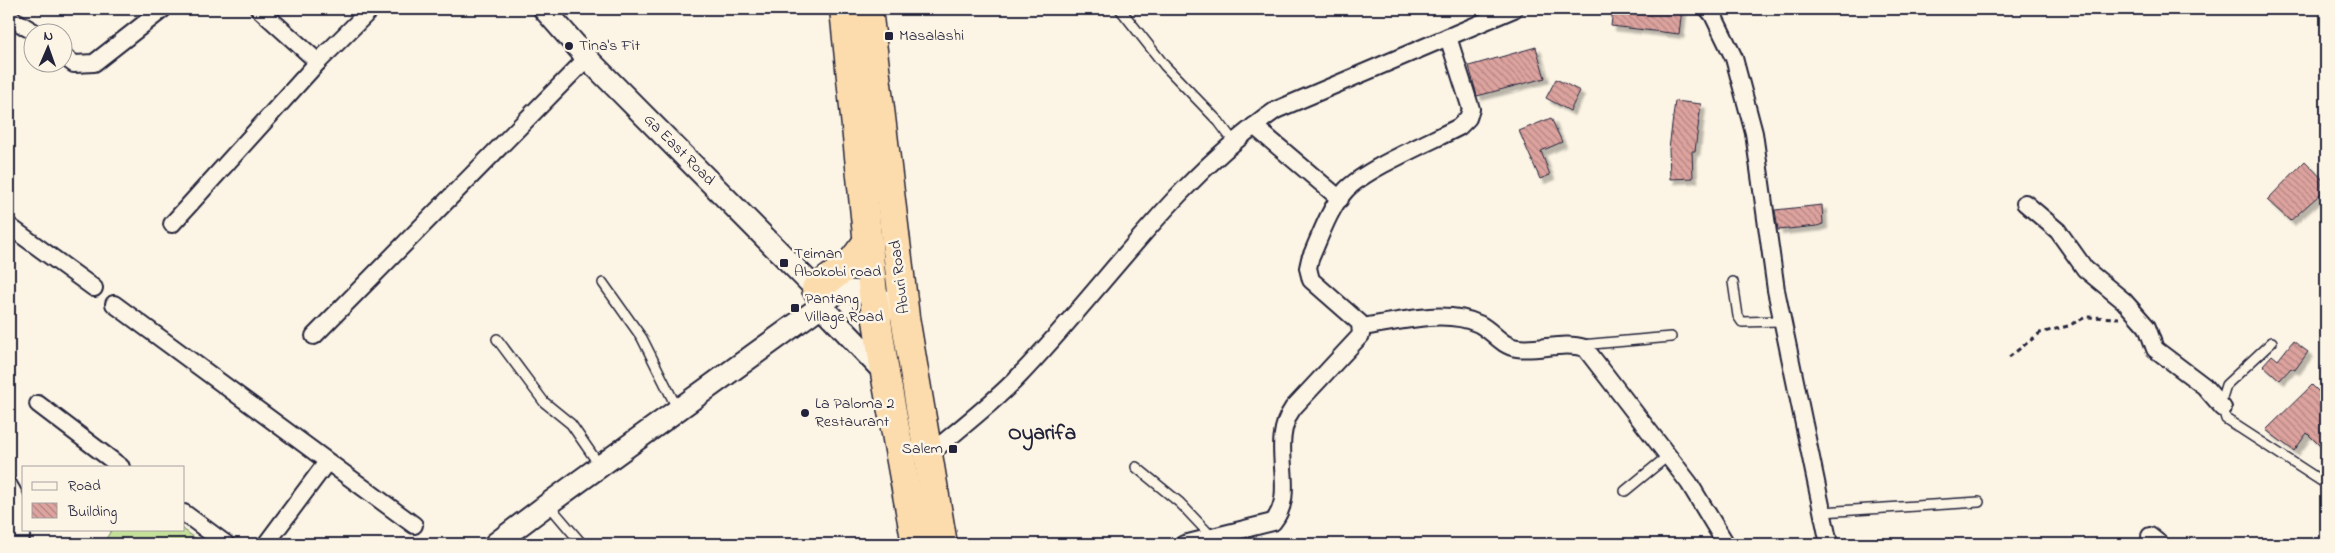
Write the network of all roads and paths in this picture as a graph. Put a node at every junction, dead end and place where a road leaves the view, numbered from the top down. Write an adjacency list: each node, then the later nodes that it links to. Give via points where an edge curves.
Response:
1 (163, 9): 14 (street, via 94,63)
2 (259, 9): 15 (street)
3 (371, 9): 15 (street)
4 (544, 9): 13 (street, Ga East Road)
5 (844, 9): 22 (highway, Aburi Road)
6 (868, 9): 30 (highway, Aburi Road)
7 (1120, 9): 17 (lane, via 1165,66)
8 (1514, 9): 12 (street)
9 (1708, 9): 31 (street, via 1734,58 1754,133)
10 (9, 17): 11 (street)
11 (22, 25)
12 (1448, 37): 16 (street, via 1276,110); 18 (street, via 1471,108 1468,118 1459,127 1359,179)
13 (587, 58): 27 (street, Ga East Road); 33 (street)
14 (72, 62)
15 (318, 62): 20 (street)
16 (1254, 126): 17 (street); 18 (street)
17 (1234, 142): 43 (street, via 1173,199 1019,376)
18 (1340, 199): 32 (street, via 1310,259 1308,274)
19 (2025, 204): 29 (street, via 2058,231 2085,269)
20 (172, 224)
21 (9, 226): 25 (street)
22 (868, 241): 26 (highway, Aburi Road); 27 (highway)
23 (1733, 282): 31 (lane, via 1738,316 1742,322)
24 (603, 283): 42 (lane, via 642,338)
25 (94, 288)
26 (873, 294): 27 (street); 30 (street, via 886,300); 39 (highway, Aburi Road)
27 (826, 295): 39 (street, Ga East Road); 42 (street)
28 (114, 304): 45 (street)
29 (2138, 317): 38 (path, via 2086,317 2068,326 2040,333); 41 (street, via 2147,327 2155,349 2204,386)
30 (905, 318): 43 (highway, Aburi Road)
31 (1782, 321): 54 (street)
32 (1362, 327): 37 (street, via 1430,317 1452,318 1479,324 1506,346); 57 (street, via 1362,335 1285,420 1281,513 1273,522)
33 (314, 336)
34 (1671, 337): 37 (lane)
35 (497, 339): 47 (lane, via 544,402 571,424)
36 (2272, 342): 41 (lane, via 2226,385 2221,401)
37 (1576, 345): 44 (street, via 1593,355)
38 (2009, 357)
39 (885, 373): 63 (highway, Aburi Road)
40 (38, 404): 46 (street)
41 (2223, 408): 49 (lane, via 2226,419)
42 (678, 411): 47 (street)
43 (927, 456): 64 (highway, Aburi Road)
44 (1668, 456): 51 (lane); 66 (street, via 1710,515)
45 (327, 462): 56 (street); 60 (street)
46 (120, 466)
47 (600, 466): 53 (street)
48 (1136, 467): 57 (lane, via 1180,503)
49 (2326, 484)
50 (9, 486): 58 (street, via 20,503)
51 (1625, 491)
52 (1979, 502): 54 (lane)
53 (548, 504): 61 (street); 62 (lane)
54 (1822, 512): 67 (street)
55 (185, 514): 59 (street)
56 (414, 525)
57 (1212, 537): 65 (street)
58 (20, 544)
59 (226, 544)
60 (266, 544)
61 (495, 544)
62 (582, 544)
63 (916, 544)
64 (943, 544)
65 (1184, 544)
66 (1726, 544)
67 (1829, 544)

